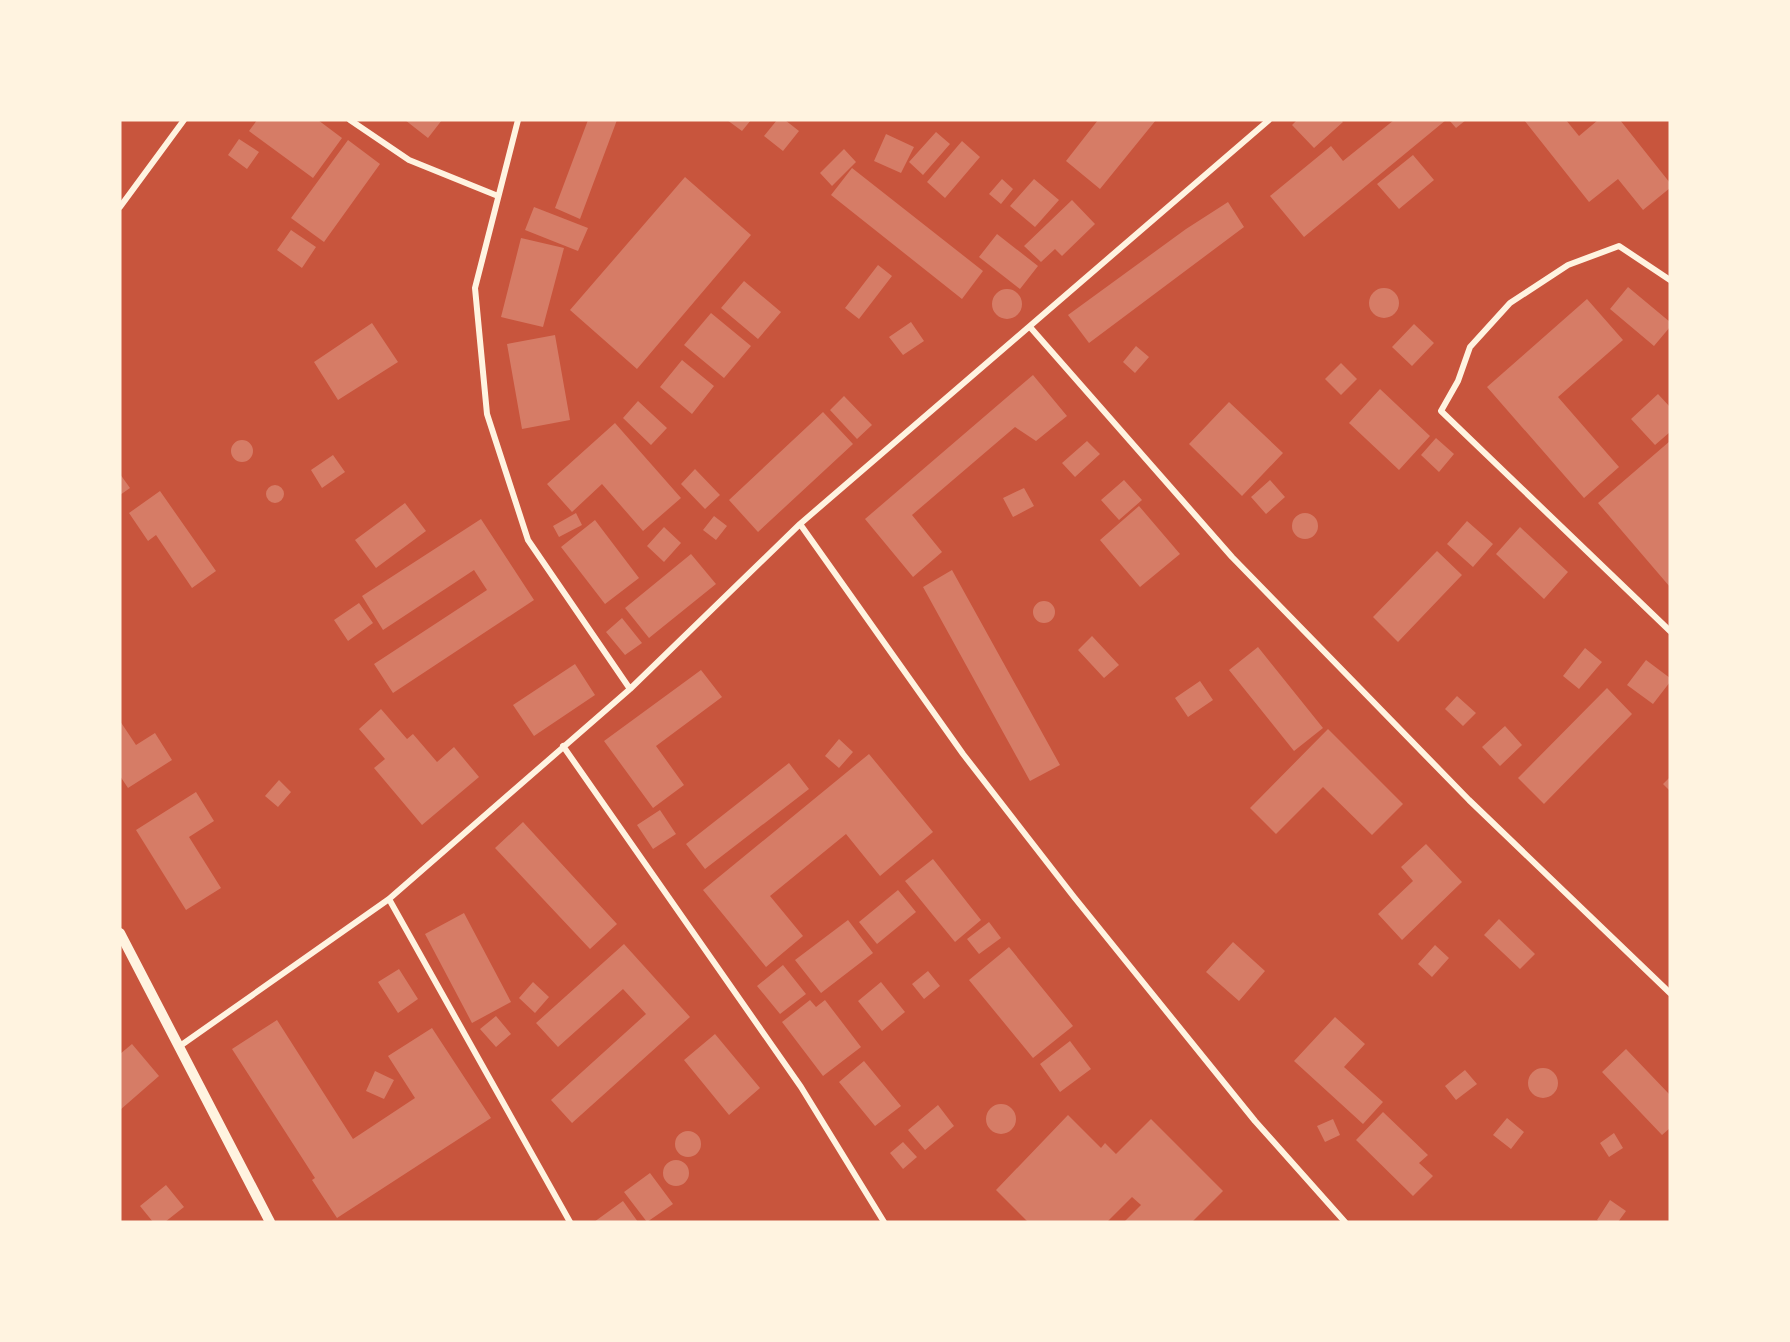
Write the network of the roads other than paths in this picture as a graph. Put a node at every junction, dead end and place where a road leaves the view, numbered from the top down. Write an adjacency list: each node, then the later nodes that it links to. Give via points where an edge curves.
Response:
1 (184, 120): 6 (street)
2 (350, 120): 5 (street, via 409,160)
3 (518, 120): 5 (street)
4 (1269, 120): 8 (street)
5 (498, 196): 11 (street, via 475,288 487,414 528,540)
6 (120, 207)
7 (1670, 280): 10 (street, via 1619,246 1568,265 1510,303 1470,347 1458,381 1441,411)
8 (1030, 327): 9 (street); 15 (street, via 1232,557 1469,800)
9 (800, 525): 11 (street); 20 (street, via 963,754 1074,897 1255,1121)
10 (1670, 631)
11 (630, 688): 12 (street)
12 (563, 746): 13 (street); 19 (street, via 801,1087)
13 (389, 899): 16 (street); 18 (street)
14 (120, 933): 16 (street)
15 (1670, 993)
16 (180, 1046): 17 (street)
17 (270, 1222)
18 (570, 1222)
19 (884, 1222)
20 (1345, 1222)

